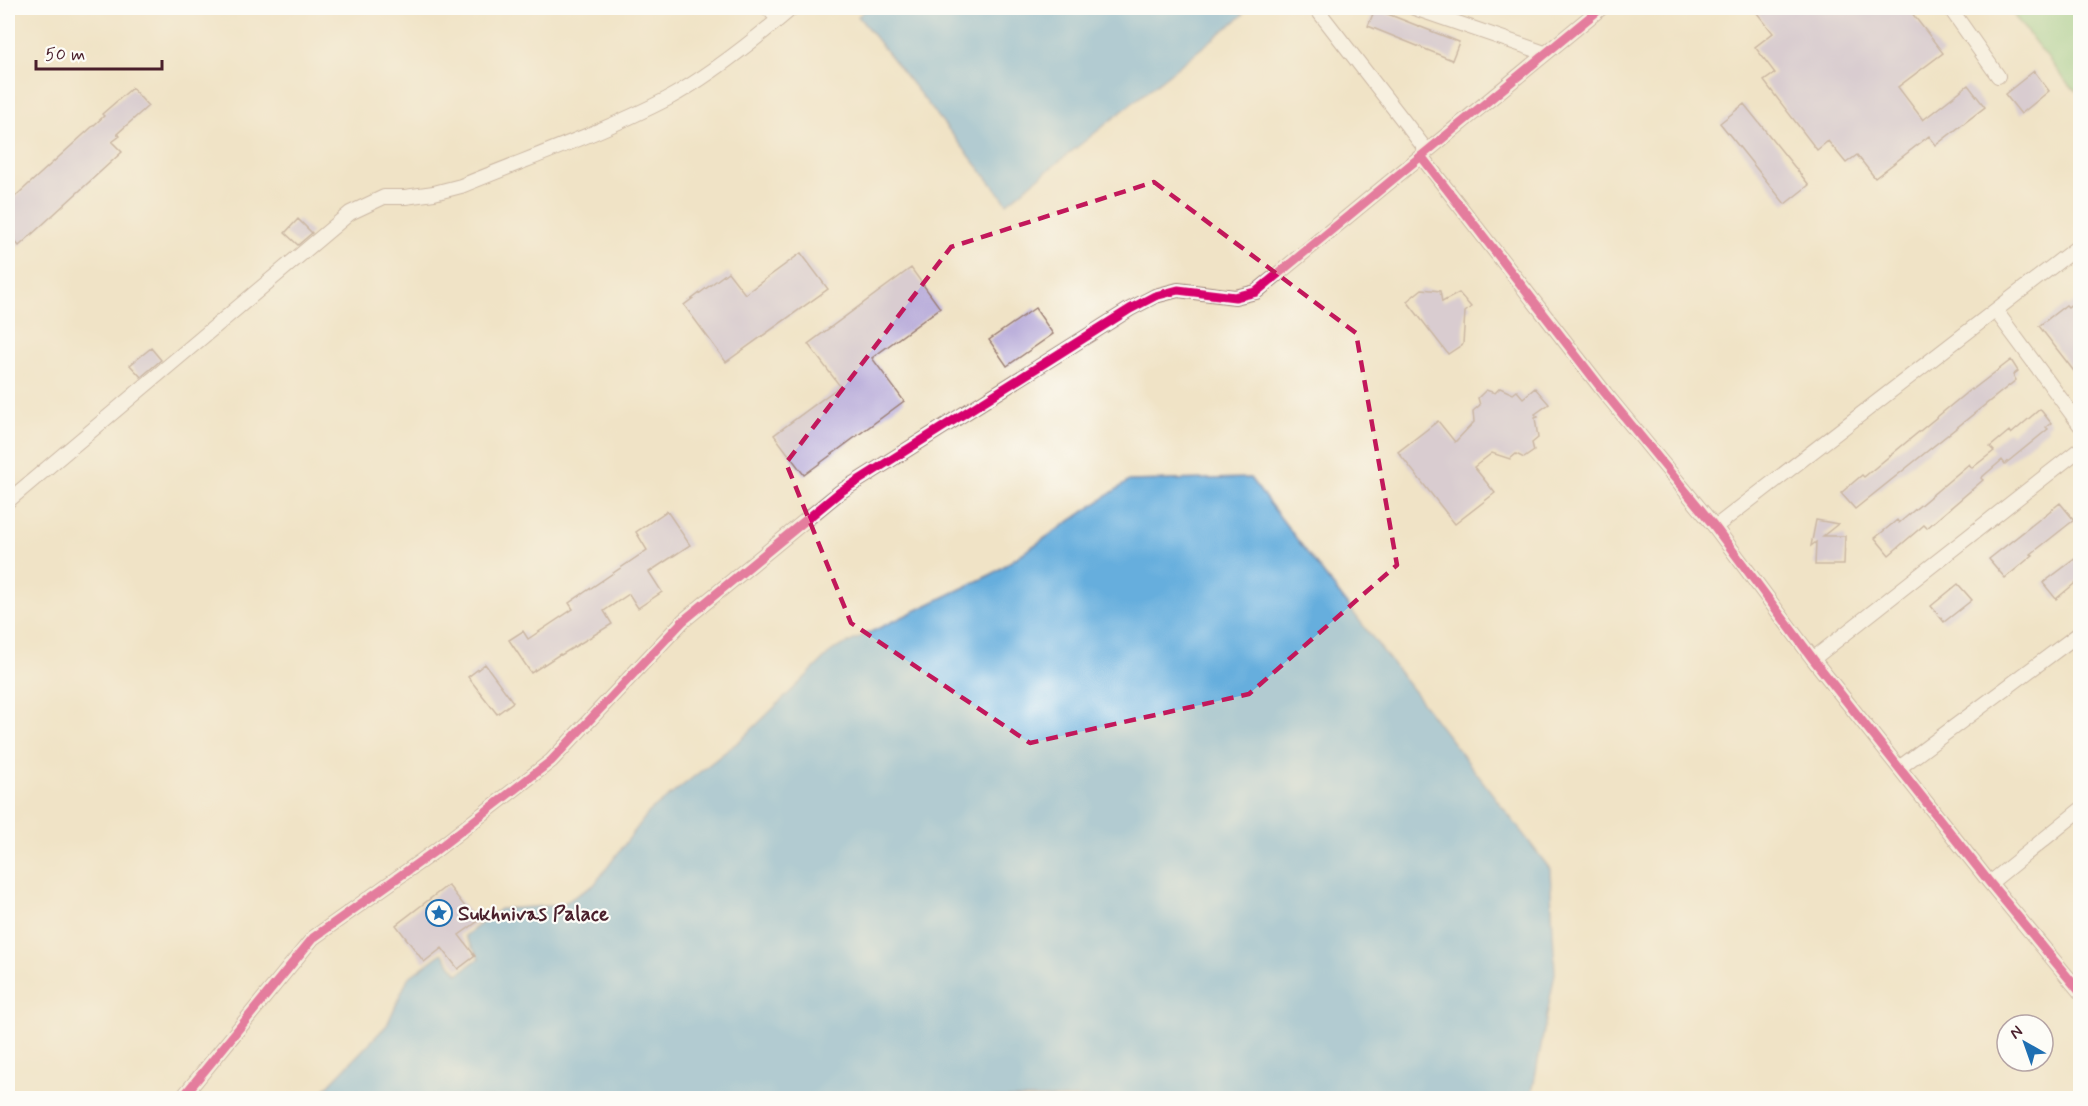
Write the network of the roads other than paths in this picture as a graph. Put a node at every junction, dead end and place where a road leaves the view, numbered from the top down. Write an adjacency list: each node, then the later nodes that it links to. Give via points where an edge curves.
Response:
1 (768, 8): 7 (street)
2 (792, 8): 7 (street)
3 (1317, 8): 10 (street)
4 (1414, 8): 8 (street)
5 (1601, 8): 8 (street)
6 (1950, 8): 9 (street)
7 (778, 19): 15 (street, via 707,74 668,98 614,123 461,186 434,193 384,196 350,213)
8 (1545, 53): 10 (street)
9 (1998, 76)
10 (1424, 153): 16 (street, via 1605,393); 23 (street, via 1256,292 1235,297 1178,290 1155,296 840,492 683,621 551,760 435,851 313,938)
11 (2080, 245): 12 (street)
12 (1996, 311): 13 (street); 16 (street)
13 (2080, 424)
14 (2080, 449): 18 (street)
15 (8, 501)
16 (1715, 527): 18 (street)
17 (2080, 633): 19 (street)
18 (1813, 659): 19 (street)
19 (1899, 768): 21 (street)
20 (2080, 810): 21 (street)
21 (1990, 883): 22 (street)
22 (2079, 988)
23 (182, 1098)

